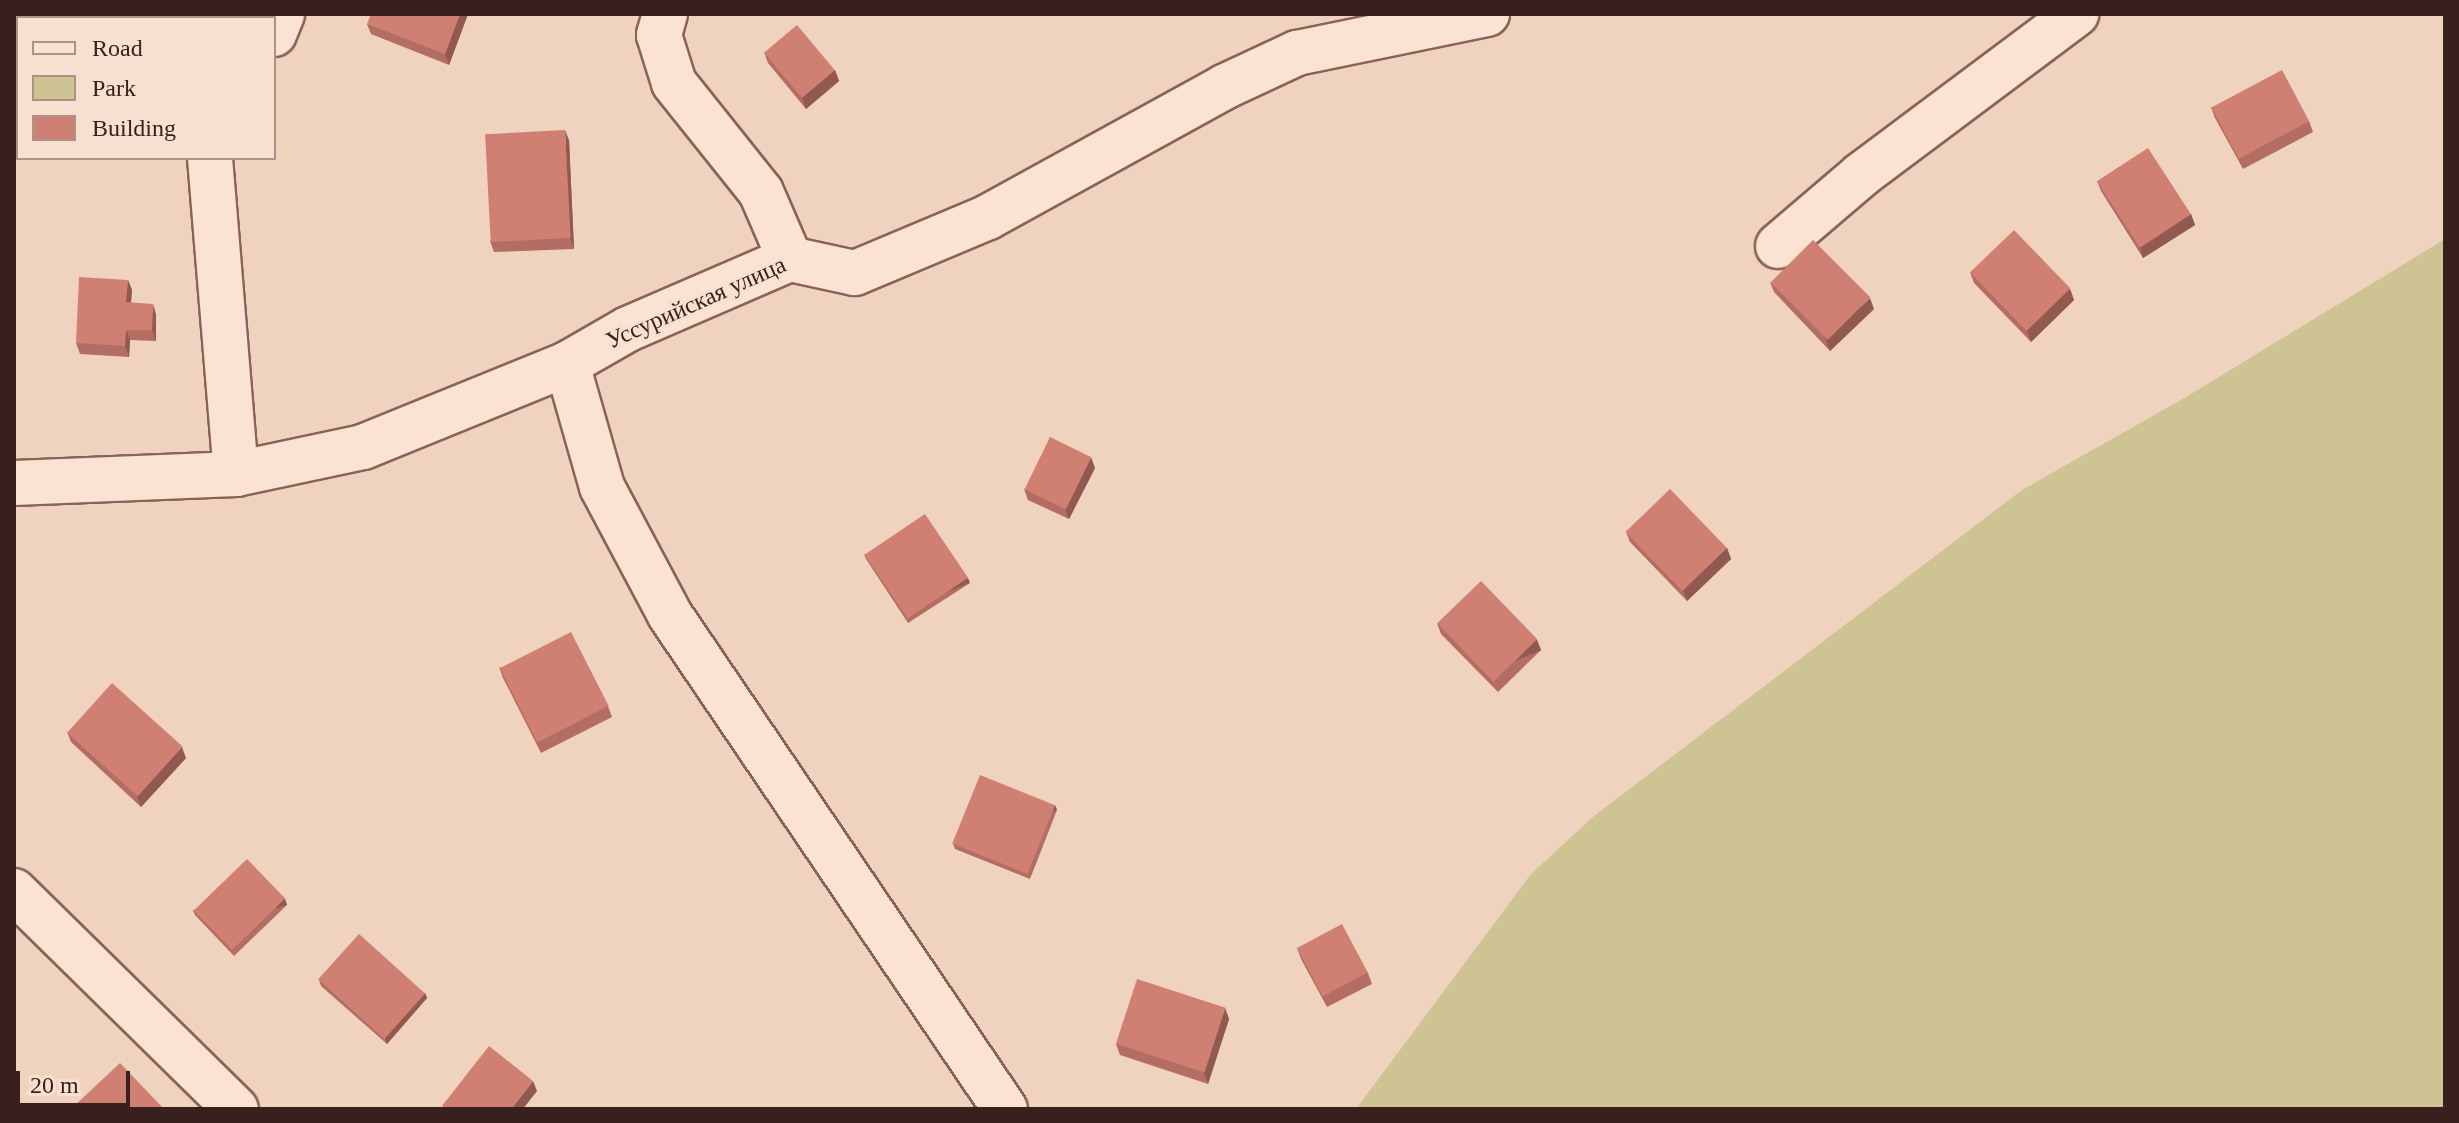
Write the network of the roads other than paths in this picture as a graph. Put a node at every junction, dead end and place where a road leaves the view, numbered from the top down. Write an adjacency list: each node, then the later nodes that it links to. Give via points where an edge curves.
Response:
1 (665, 14): 6 (street, via 659,35 674,83 761,192)
2 (1487, 14): 6 (street, Уссурийская улица, via 1297,53 1224,87 988,217 855,273)
3 (2076, 14): 5 (street, via 1861,175)
4 (210, 160): 8 (street)
5 (1778, 246)
6 (790, 259): 7 (street, Уссурийская улица, via 628,329)
7 (567, 364): 8 (street, Уссурийская улица, via 363,447); 12 (street, via 602,487 670,615)
8 (236, 474): 9 (street, Уссурийская улица)
9 (14, 483)
10 (14, 891): 11 (street)
11 (236, 1109)
12 (1005, 1109)

